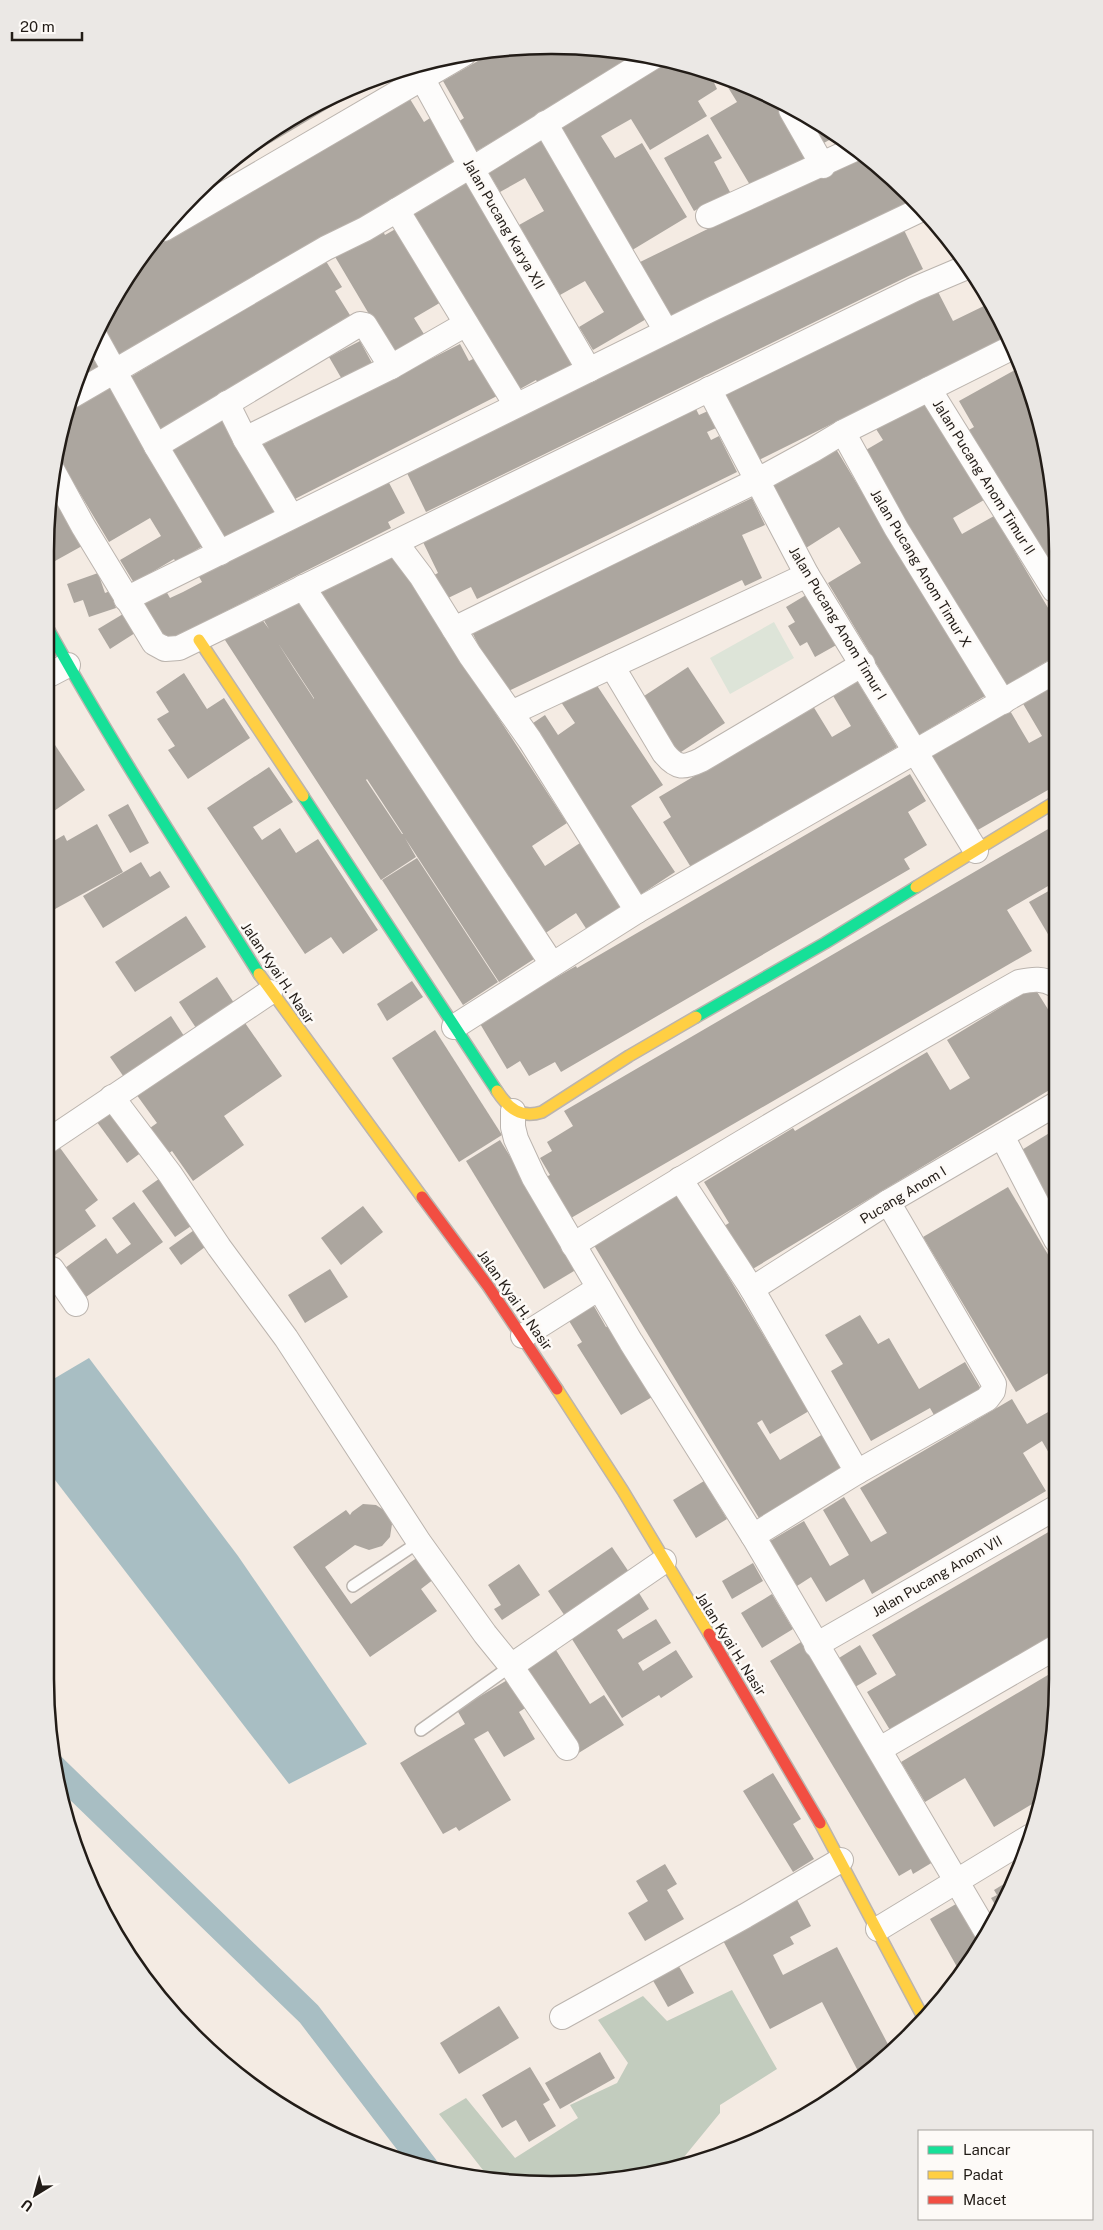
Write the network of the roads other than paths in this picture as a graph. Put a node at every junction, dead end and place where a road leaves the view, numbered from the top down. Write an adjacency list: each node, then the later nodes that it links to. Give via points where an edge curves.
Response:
1 (645, 62): 5 (street)
2 (444, 66): 3 (street)
3 (422, 78): 8 (street, Jalan Pucang Karya XII); 12 (street)
4 (795, 117): 7 (street)
5 (545, 124): 8 (street); 15 (street)
6 (848, 152): 7 (street)
7 (822, 166): 11 (street)
8 (472, 170): 9 (street, via 464,170); 19 (street, Jalan Pucang Karya XII)
9 (397, 210): 14 (street); 20 (street)
10 (915, 212): 15 (street)
11 (708, 216)
12 (181, 219)
13 (961, 269): 21 (street)
14 (466, 324): 18 (street); 25 (street)
15 (666, 332): 19 (street)
16 (99, 344): 20 (street)
17 (1006, 350): 22 (street)
18 (391, 367): 24 (street, via 365,325 360,324); 27 (street)
19 (589, 370): 25 (street)
20 (115, 372): 23 (street); 28 (street)
21 (709, 389): 29 (street, Jalan Pucang Anom Timur I); 32 (street)
22 (929, 389): 26 (street); 35 (street, Jalan Pucang Anom Timur II)
23 (80, 391)
24 (227, 403): 27 (street); 28 (street)
25 (516, 405): 31 (street)
26 (843, 432): 29 (street); 46 (street, Jalan Pucang Anom Timur X, via 896,528)
27 (245, 439): 31 (street)
28 (156, 446): 33 (street)
29 (758, 480): 34 (street, Jalan Pucang Anom Timur I); 38 (street)
30 (59, 484): 37 (street)
31 (291, 516): 33 (street)
32 (396, 543): 36 (street); 38 (street)
33 (220, 553): 37 (street)
34 (807, 575): 41 (street, Jalan Pucang Anom Timur I); 43 (street)
35 (1049, 582)
36 (303, 587): 40 (street); 52 (street)
37 (126, 599): 40 (street, via 154,643 160,647 179,648)
38 (454, 629): 47 (street)
39 (54, 639): 42 (main road, Jalan Kyai H. Nasir)
40 (199, 640): 55 (main road)
41 (863, 664): 43 (street, via 701,760 683,766 671,762 664,753); 48 (street, Jalan Pucang Anom Timur I)
42 (68, 665): 44 (street); 54 (main road, Jalan Kyai H. Nasir)
43 (612, 666): 47 (street)
44 (54, 672)
45 (1049, 675): 46 (street)
46 (1002, 702): 48 (street)
47 (512, 712): 51 (street)
48 (914, 752): 50 (street, Jalan Pucang Anom Timur I); 51 (street)
49 (1049, 806): 50 (main road)
50 (976, 851): 58 (main road, via 630,1056 542,1112 531,1116)
51 (637, 911): 52 (street)
52 (552, 964): 55 (street)
53 (1049, 982): 61 (street, via 1033,979 1019,982)
54 (270, 992): 56 (street); 69 (main road, Jalan Kyai H. Nasir)
55 (454, 1027): 58 (main road)
56 (112, 1097): 60 (street); 73 (street, via 165,1166 286,1338)
57 (1049, 1108): 59 (street, Pucang Anom I)
58 (513, 1111): 64 (street, via 513,1127 523,1155)
59 (1002, 1136): 62 (street, Pucang Anom I); 63 (street)
60 (54, 1137)
61 (680, 1179): 64 (street); 67 (street)
62 (888, 1202): 67 (street, Pucang Anom I); 70 (street, via 995,1388 987,1399)
63 (1049, 1227)
64 (573, 1245): 66 (street)
65 (54, 1277): 68 (street)
66 (599, 1288): 69 (street); 72 (street)
67 (752, 1288): 70 (street)
68 (76, 1304)
69 (523, 1336): 74 (main road, Jalan Kyai H. Nasir)
70 (857, 1472): 72 (street)
71 (1049, 1512): 76 (street, Jalan Pucang Anom VII)
72 (753, 1536): 76 (street)
73 (419, 1542): 75 (lane); 78 (street)
74 (664, 1561): 78 (street); 83 (main road, Jalan Kyai H. Nasir, via 774,1741)
75 (353, 1586)
76 (816, 1645): 81 (street)
77 (1049, 1651): 81 (street)
78 (510, 1666): 79 (lane); 80 (street)
79 (421, 1730)
80 (568, 1748)
81 (880, 1749): 84 (street)
82 (1022, 1841): 84 (street)
83 (841, 1860): 86 (main road, Jalan Kyai H. Nasir); 88 (street)
84 (957, 1880): 85 (street); 86 (street)
85 (983, 1926)
86 (878, 1929): 87 (main road, Jalan Kyai H. Nasir)
87 (921, 2012)
88 (562, 2017)

